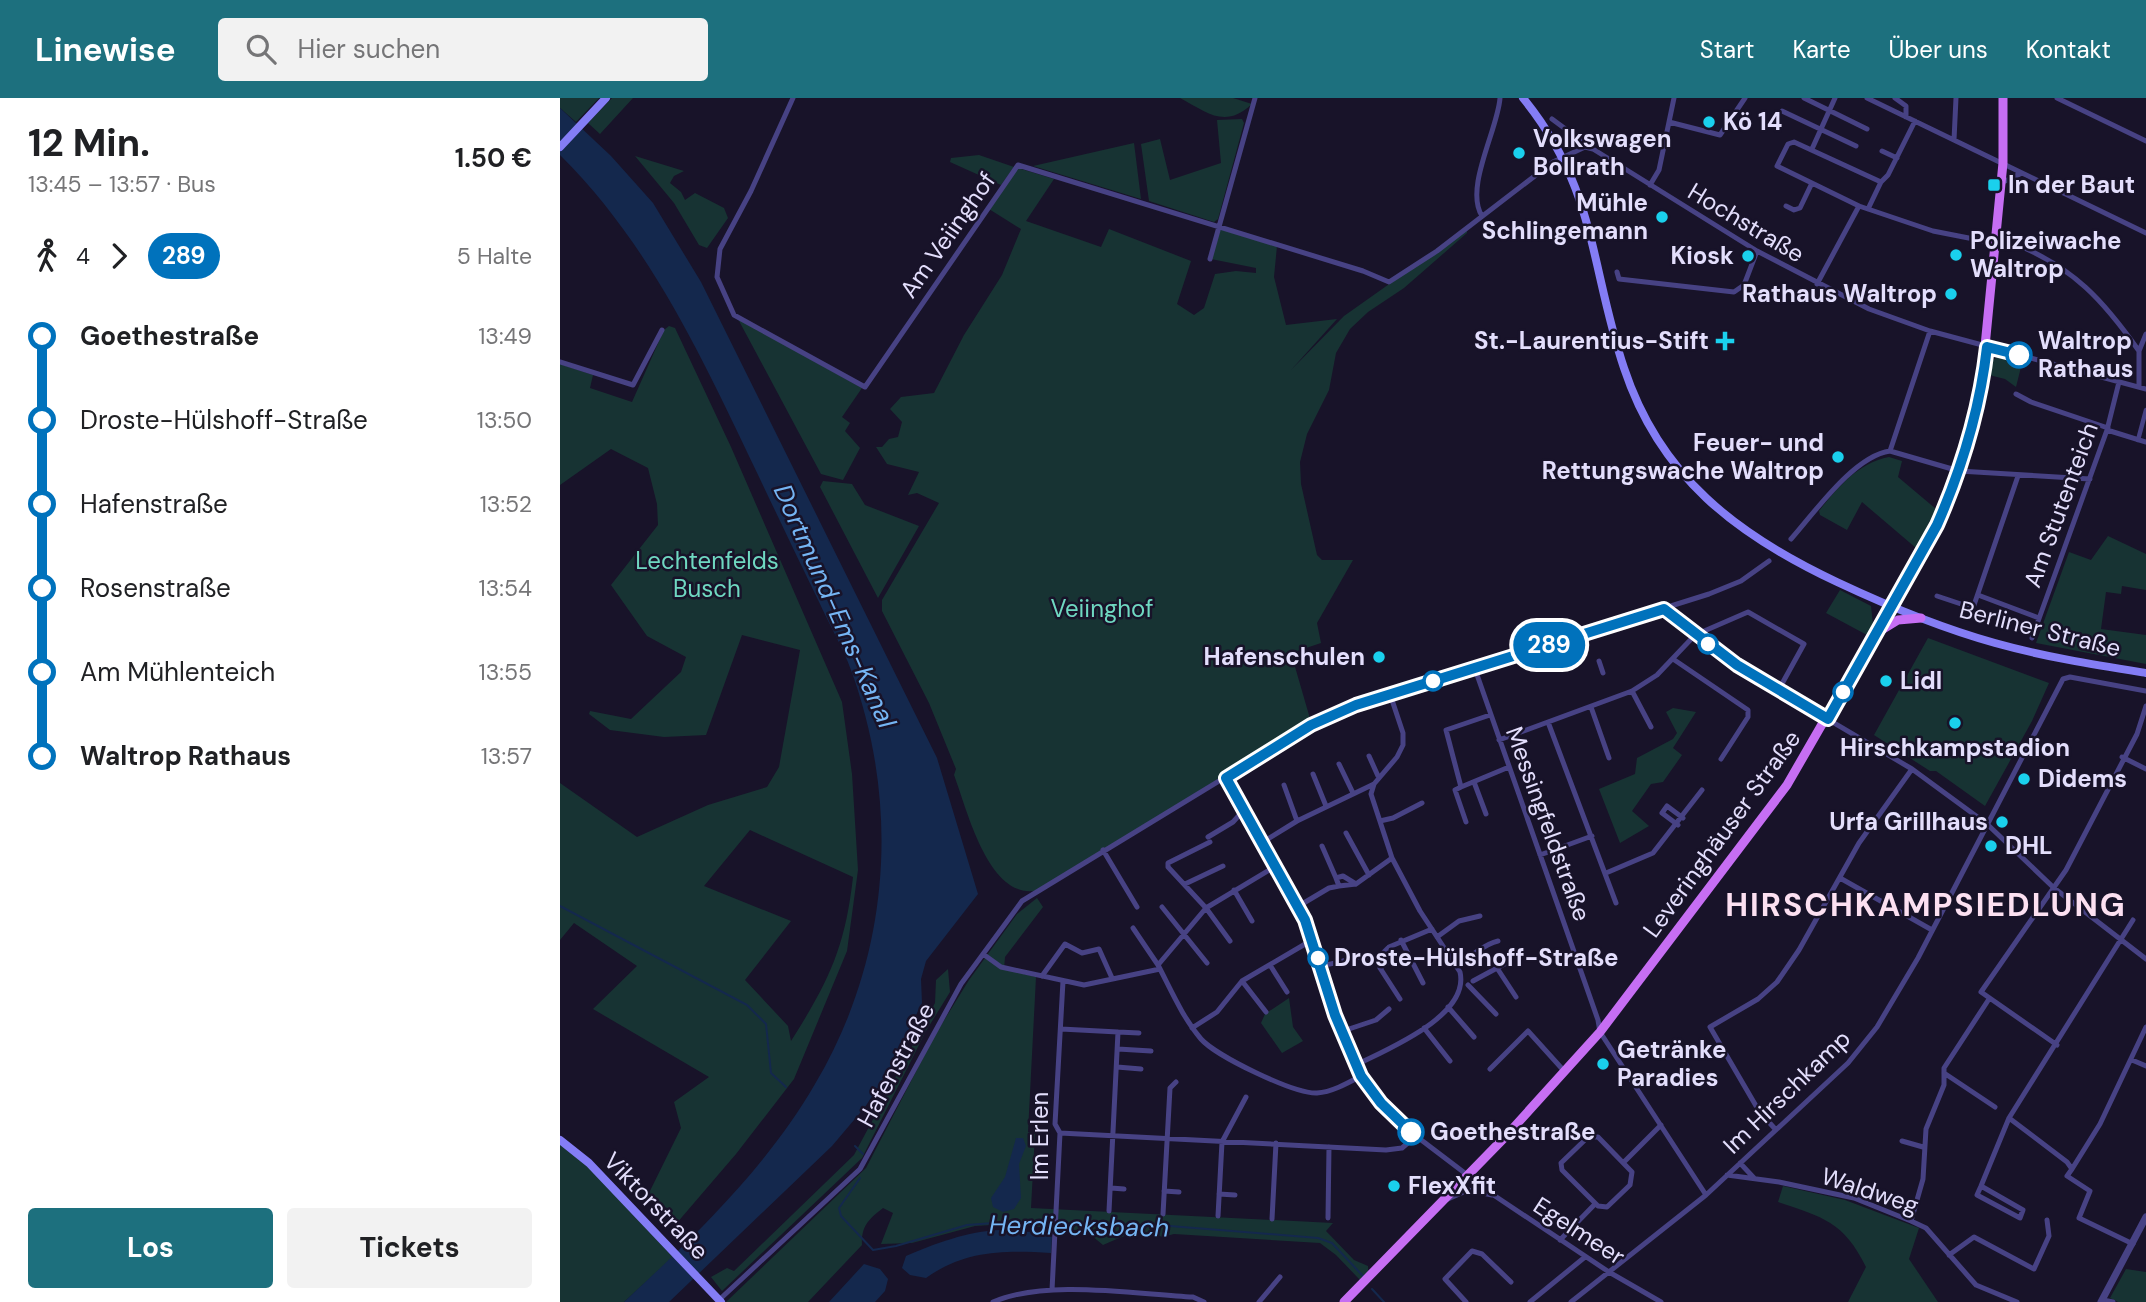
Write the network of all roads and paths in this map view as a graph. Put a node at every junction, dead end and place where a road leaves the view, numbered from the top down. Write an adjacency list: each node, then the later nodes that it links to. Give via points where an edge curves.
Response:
1 (606, 98): 27 (main road)
2 (793, 98): 44 (street, Am Veiinghof, via 718,257 717,277 734,315 865,387 1018,165)
3 (1255, 98): 44 (street)
4 (1500, 98): 43 (street, via 1476,203)
5 (1523, 98): 32 (main road, Berliner Straße)
6 (1674, 98): 22 (street)
7 (1745, 98): 22 (street, via 1720,135)
8 (1804, 98): 17 (street)
9 (1835, 98): 17 (street)
10 (1867, 98): 19 (street)
11 (1895, 98): 19 (street, via 1906,106)
12 (1956, 98): 25 (street)
13 (2003, 98): 34 (main road, Leveringhäuser Straße)
14 (2057, 98): 16 (street)
15 (2077, 98): 16 (street)
16 (2076, 107): 26 (street)
17 (1829, 110): 23 (street); 24 (street)
18 (1782, 111): 24 (street)
19 (1906, 117): 21 (street)
20 (1552, 119): 29 (street, Hochstraße)
21 (1915, 121): 25 (street); 33 (street)
22 (1669, 122): 39 (street, via 1659,170)
23 (1867, 129)
24 (1822, 130): 28 (street); 30 (street)
25 (1954, 140): 34 (street)
26 (2146, 141)
27 (560, 146)
28 (1856, 146)
29 (1585, 147): 32 (street); 39 (street, Hochstraße)
30 (1812, 149): 36 (street); 37 (street, via 1788,144 1777,166)
31 (1882, 151): 33 (street)
32 (1564, 156): 43 (street); 73 (main road, Berliner Straße, via 1581,197 1632,391 1676,467 1701,495 1762,543)
33 (1897, 158): 36 (street)
34 (2003, 163): 35 (street); 38 (main road, Leveringhäuser Straße)
35 (2022, 173): 38 (street); 45 (street)
36 (1881, 182): 42 (street)
37 (1812, 183): 40 (street, via 1800,208); 41 (street)
38 (2001, 183): 55 (main road, Leveringhäuser Straße)
39 (1650, 185): 48 (street, Hochstraße)
40 (1786, 206)
41 (1859, 206): 42 (street); 51 (street)
42 (1868, 209): 46 (street, via 1933,231)
43 (1482, 216): 44 (street, Am Veiinghof, via 1393,281)
44 (1218, 226): 49 (street)
45 (2146, 233)
46 (1983, 241)
47 (2015, 244): 56 (street, via 2077,277 2112,312)
48 (1757, 251): 50 (street, via 1744,285 1734,292 1619,279); 51 (street, Hochstraße)
49 (1210, 259)
50 (1617, 272)
51 (1817, 284): 53 (street, Hochstraße)
52 (662, 330): 57 (street, via 633,385)
53 (1930, 331): 55 (street, Hochstraße); 65 (street)
54 (2146, 334): 56 (street)
55 (1987, 347): 58 (street, Hochstraße); 66 (main road, Leveringhäuser Straße)
56 (2139, 351): 59 (street)
57 (560, 362)
58 (2119, 382): 59 (street, Hochstraße); 62 (street, Am Stutenteich)
59 (2143, 388)
60 (2016, 394): 62 (street)
61 (2146, 410): 63 (street)
62 (2108, 429): 63 (street); 68 (street, Am Stutenteich)
63 (2138, 440): 64 (street)
64 (2146, 442)
65 (1891, 451): 66 (street); 69 (street, via 1879,453 1843,480)
66 (1959, 471): 67 (street); 73 (main road, Leveringhäuser Straße, via 1937,525)
67 (2018, 476): 68 (street); 71 (street)
68 (2090, 479): 76 (street, Am Stutenteich)
69 (1791, 539)
70 (1769, 561): 74 (street, Hafenstraße, via 1741,582)
71 (1978, 595): 72 (street, via 1973,608); 76 (street)
72 (1937, 596)
73 (1891, 608): 75 (main road, Berliner Straße); 77 (main road, Leveringhäuser Straße)
74 (1664, 609): 78 (street); 82 (street, Hafenstraße)
75 (1921, 618): 77 (main road, via 1898,620); 84 (main road, Berliner Straße, via 1995,643)
76 (2039, 618): 79 (street, Am Stutenteich)
77 (1876, 634): 92 (main road, Leveringhäuser Straße)
78 (1695, 635): 80 (street); 86 (street); 86 (street, via 1748,612 1804,643)
79 (2032, 638)
80 (1673, 659): 85 (street); 99 (street, via 1748,710)
81 (1599, 661): 83 (street)
82 (1475, 669): 88 (street, Hafenstraße); 91 (street, Messingfeldstraße)
83 (1603, 673)
84 (2146, 673)
85 (1632, 691): 90 (street); 94 (street)
86 (1778, 691): 92 (street)
87 (2146, 691): 121 (street, Im Hirschkamp, via 2065,677)
88 (1391, 694): 105 (street, via 1403,745); 106 (street, Hafenstraße, via 1311,725)
89 (2146, 706): 97 (street)
90 (1591, 707): 93 (street); 98 (street)
91 (1490, 715): 95 (street, Messingfeldstraße); 110 (street, via 1446,730)
92 (1828, 719): 102 (street); 191 (main road, Leveringhäuser Straße, via 1780,795)
93 (1548, 722): 95 (street); 124 (street)
94 (1651, 727)
95 (1499, 740): 101 (street, Messingfeldstraße)
96 (1368, 756): 105 (street)
97 (2122, 757): 103 (street); 141 (street)
98 (1609, 758)
99 (1721, 760)
100 (1339, 764): 112 (street)
101 (1509, 767): 107 (street); 129 (street, Messingfeldstraße)
102 (1912, 769): 121 (street); 137 (street)
103 (2146, 769)
104 (1313, 774): 114 (street)
105 (1378, 776): 108 (street)
106 (1226, 778): 115 (street); 127 (street, Hafenstraße)
107 (1474, 782): 110 (street); 116 (street)
108 (1374, 784): 112 (street); 119 (street, via 1371,793)
109 (1284, 785): 118 (street)
110 (1461, 787): 120 (street, via 1455,790)
111 (1702, 790): 117 (street)
112 (1353, 793): 114 (street)
113 (1422, 803): 119 (street)
114 (1326, 806): 118 (street)
115 (1243, 811): 125 (street); 131 (street, via 1209,839)
116 (1486, 814)
117 (1683, 818): 122 (street); 122 (street, via 1667,806 1662,813)
118 (1297, 821): 125 (street)
119 (1380, 821): 130 (street)
120 (1466, 822)
121 (1987, 824): 141 (street); 153 (street, Im Hirschkamp)
122 (1678, 825): 134 (street, via 1653,853)
123 (1346, 833): 135 (street)
124 (1592, 836): 129 (street); 134 (street)
125 (1263, 842): 133 (street)
126 (1322, 846): 136 (street)
127 (1103, 850): 146 (street); 162 (street, Hafenstraße, via 1022,901)
128 (1164, 855): 131 (street)
129 (1540, 855): 191 (street, Messingfeldstraße)
130 (1392, 858): 135 (street); 152 (street)
131 (1168, 863): 138 (street)
132 (1223, 866): 138 (street)
133 (1276, 866): 142 (street); 145 (street)
134 (1605, 873): 143 (street)
135 (1369, 875): 139 (street)
136 (1336, 878): 139 (street, via 1343,876); 140 (street)
137 (1840, 878): 153 (street); 213 (street, via 1777,982 1758,999 1710,1027 1759,1111)
138 (1185, 884): 147 (street)
139 (1356, 884): 140 (street)
140 (1339, 887): 145 (street, via 1315,894)
141 (2054, 888): 160 (street); 181 (street, via 1981,992)
142 (1234, 890): 147 (street); 150 (street)
143 (1616, 903)
144 (1162, 907): 154 (street)
145 (1297, 907): 156 (street)
146 (1137, 908)
147 (1206, 908): 154 (street); 158 (street)
148 (1480, 916): 155 (street, via 1459,921)
149 (2133, 920): 160 (street)
150 (1252, 921)
151 (1133, 928): 170 (street)
152 (1432, 929): 155 (street); 157 (street)
153 (1932, 930): 213 (street, Im Hirschkamp, via 1877,1027 1848,1063)
154 (1184, 933): 167 (street); 170 (street)
155 (1437, 937): 182 (street, via 1462,982 1461,993)
156 (1312, 940): 168 (street); 169 (street)
157 (1401, 940): 161 (street); 177 (street)
158 (1230, 941)
159 (1497, 941): 165 (street)
160 (2121, 941): 164 (street); 195 (street)
161 (1390, 947): 163 (street); 171 (street, via 1390,961)
162 (983, 954): 173 (street, via 1001,967); 261 (street, Hafenstraße, via 932,1032 860,1169)
163 (1378, 958): 169 (street, via 1363,955); 171 (street)
164 (2146, 959)
165 (1462, 960)
166 (1510, 961): 172 (street)
167 (1207, 963)
168 (1270, 965): 176 (street); 178 (street)
169 (1321, 965): 190 (street)
170 (1159, 967): 174 (street); 187 (street)
171 (1380, 968): 180 (street)
172 (1497, 968): 179 (street); 185 (street, via 1471,983)
173 (1042, 976): 174 (street, via 1065,944 1082,953 1099,949); 175 (street)
174 (1112, 978): 175 (street, via 1084,985)
175 (1063, 981): 189 (street, Im Erlen)
176 (1242, 981): 184 (street); 187 (street, via 1217,1012)
177 (1423, 983)
178 (1287, 992)
179 (1516, 997)
180 (1400, 999)
181 (1989, 999): 195 (street); 206 (street)
182 (1448, 1007): 188 (street); 194 (street)
183 (1389, 1009): 190 (street, via 1385,1015)
184 (1266, 1012)
185 (1496, 1014)
186 (2146, 1027): 198 (street)
187 (1192, 1028): 207 (street, via 1204,1042 1295,1089 1315,1093)
188 (1424, 1028): 199 (street); 200 (street)
189 (1061, 1029): 192 (street); 214 (street, Im Erlen, via 1055,1124)
190 (1343, 1031): 200 (street)
191 (1600, 1031): 205 (main road, Leveringhäuser Straße); 212 (street, Messingfeldstraße)
192 (1118, 1032): 193 (street); 196 (street)
193 (1139, 1032)
194 (1475, 1037)
195 (2057, 1045): 211 (street)
196 (1118, 1049): 197 (street); 202 (street)
197 (1151, 1051)
198 (2132, 1060): 201 (street); 226 (street)
199 (1450, 1061)
200 (1358, 1064): 207 (street)
201 (2146, 1066)
202 (1116, 1067): 203 (street); 215 (street)
203 (1141, 1069)
204 (1490, 1069): 205 (street, via 1528,1031)
205 (1565, 1072): 227 (main road, Leveringhäuser Straße)
206 (1944, 1073): 210 (street); 223 (street, via 1944,1086)
207 (1361, 1076): 216 (street, via 1381,1103)
208 (1176, 1082): 217 (street, via 1170,1088)
209 (1246, 1097): 220 (street)
210 (1995, 1107)
211 (2009, 1118): 226 (street); 230 (street)
212 (1661, 1125): 224 (street); 237 (street, Messingfeldstraße)
213 (1776, 1130): 225 (street, Im Hirschkamp)
214 (1060, 1133): 215 (street); 258 (street, Im Erlen)
215 (1114, 1135): 217 (street); 231 (street)
216 (1416, 1136): 222 (street, via 1402,1148); 227 (street)
217 (1168, 1138): 220 (street); 233 (street)
218 (560, 1139): 261 (main road, Viktorstraße, via 589,1163)
219 (1902, 1141): 223 (street)
220 (1222, 1142): 221 (street); 235 (street)
221 (1276, 1143): 222 (street); 239 (street)
222 (1329, 1147): 247 (street)
223 (1923, 1147): 250 (street, via 1923,1179)
224 (1624, 1162): 242 (street, via 1632,1172 1630,1185 1607,1207); 242 (street, via 1598,1137 1588,1137 1561,1163 1562,1170)
225 (1740, 1163): 228 (street, Im Hirschkamp); 229 (street)
226 (2072, 1169): 252 (street, via 2067,1176 2090,1191 2079,1218)
227 (1468, 1175): 238 (street, Egelmeer); 241 (main road, Leveringhäuser Straße)
228 (1727, 1175): 229 (street, Waldweg); 237 (street, Im Hirschkamp)
229 (1754, 1178): 250 (street, Waldweg, via 1854,1198)
230 (1981, 1186): 230 (street, via 1977,1195 2020,1218 2023,1210)
231 (1111, 1188): 232 (street); 243 (street)
232 (1124, 1189)
233 (1164, 1191): 234 (street); 244 (street)
234 (1179, 1192)
235 (1219, 1194): 236 (street); 245 (street)
236 (1235, 1195)
237 (1706, 1195): 255 (street, Im Hirschkamp)
238 (1495, 1196): 241 (street, Egelmeer, via 1468,1190); 251 (street, Egelmeer)
239 (1275, 1197): 240 (street); 248 (street)
240 (1285, 1198)
241 (1442, 1202): 267 (main road, Leveringhäuser Straße)
242 (1595, 1203): 251 (street)
243 (1109, 1211)
244 (1163, 1214)
245 (1218, 1216)
246 (2146, 1217): 252 (street)
247 (1328, 1218)
248 (1272, 1219)
249 (2047, 1220): 253 (street, via 2049,1237 2034,1269 1974,1237)
250 (1911, 1221): 253 (street, Waldweg, via 1926,1228)
251 (1560, 1240): 254 (street, Egelmeer)
252 (2133, 1244): 262 (street)
253 (1949, 1255): 273 (street, Waldweg, via 1976,1284)
254 (1585, 1257): 255 (street, Egelmeer); 269 (street)
255 (1609, 1272): 259 (street, Egelmeer); 270 (street, Im Hirschkamp)
256 (1280, 1277): 260 (street)
257 (1511, 1282): 268 (street, via 1482,1254 1472,1251 1446,1279)
258 (1052, 1290): 263 (street, via 1009,1295); 264 (street, via 1193,1297)
259 (1645, 1293): 271 (street); 272 (street, Egelmeer)
260 (1266, 1295): 265 (street); 266 (street)
261 (720, 1301)
262 (2102, 1301): 274 (street)
263 (993, 1302)
264 (1204, 1302)
265 (1259, 1302)
266 (1272, 1302)
267 (1344, 1302)
268 (1466, 1302)
269 (1530, 1302)
270 (1571, 1302)
271 (1640, 1302)
272 (1661, 1302)
273 (2017, 1302)
274 (2113, 1302)

